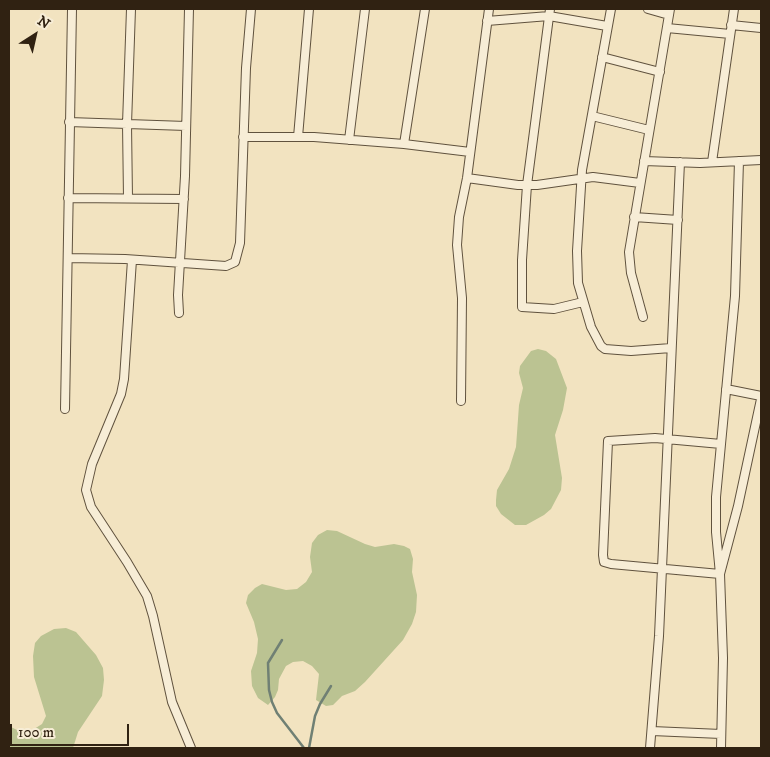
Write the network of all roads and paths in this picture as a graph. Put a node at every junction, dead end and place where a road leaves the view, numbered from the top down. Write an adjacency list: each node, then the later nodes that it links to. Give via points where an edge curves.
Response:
1 (72, 9): 23 (street)
2 (131, 9): 24 (street)
3 (189, 9): 25 (street)
4 (251, 9): 27 (street)
5 (309, 9): 28 (street)
6 (365, 9): 29 (street)
7 (426, 9): 30 (street)
8 (489, 9): 14 (street)
9 (610, 9): 16 (street)
10 (648, 9): 13 (street)
11 (734, 9): 15 (street)
12 (550, 12): 14 (street); 16 (street); 40 (street)
13 (670, 12): 17 (street)
14 (487, 21): 31 (street)
15 (731, 25): 18 (street); 19 (street)
16 (608, 26): 20 (street)
17 (667, 28): 19 (street); 21 (street)
18 (761, 28)
19 (730, 34): 36 (street)
20 (602, 57): 21 (street); 22 (street)
21 (660, 72): 26 (street)
22 (592, 116): 26 (street); 38 (street)
23 (69, 122): 24 (street); 41 (street)
24 (127, 124): 25 (street); 42 (street)
25 (186, 126): 43 (street)
26 (649, 130): 33 (street)
27 (243, 136): 28 (street); 48 (street, via 240,243 235,262 226,266)
28 (298, 137): 29 (street)
29 (349, 140): 30 (street)
30 (404, 144): 31 (street)
31 (470, 152): 37 (street)
32 (761, 160): 34 (street)
33 (644, 161): 35 (street); 39 (street)
34 (739, 161): 36 (street); 53 (street, via 735,296)
35 (680, 162): 36 (street); 45 (street)
36 (712, 162)
37 (467, 178): 40 (street); 55 (street, via 457,246 462,298)
38 (581, 179): 39 (street, via 601,177); 40 (street); 49 (street, via 577,272)
39 (640, 183): 44 (street)
40 (527, 185): 49 (street, via 522,307 554,308)
41 (68, 198): 42 (street); 46 (street)
42 (128, 198): 43 (street)
43 (184, 199): 48 (street)
44 (634, 217): 45 (street); 51 (street, via 629,263)
45 (678, 220): 52 (street)
46 (68, 258): 47 (street); 56 (street)
47 (132, 260): 48 (street); 63 (street, via 122,386 92,464 86,490 91,507 146,596 172,702)
48 (180, 264): 50 (street)
49 (583, 302): 52 (street, via 590,327 605,349)
50 (179, 313)
51 (643, 317)
52 (671, 348): 57 (street)
53 (726, 389): 54 (street); 58 (street)
54 (761, 397): 60 (street)
55 (461, 401)
56 (65, 409)
57 (668, 439): 58 (street); 59 (street); 59 (street, via 608,441 603,560 606,563)
58 (721, 444): 60 (street, via 716,505)
59 (662, 569): 60 (street); 61 (street)
60 (720, 574): 62 (street)
61 (652, 731): 62 (street); 64 (street)
62 (721, 734): 65 (street)
63 (191, 748)
64 (650, 748)
65 (721, 748)

